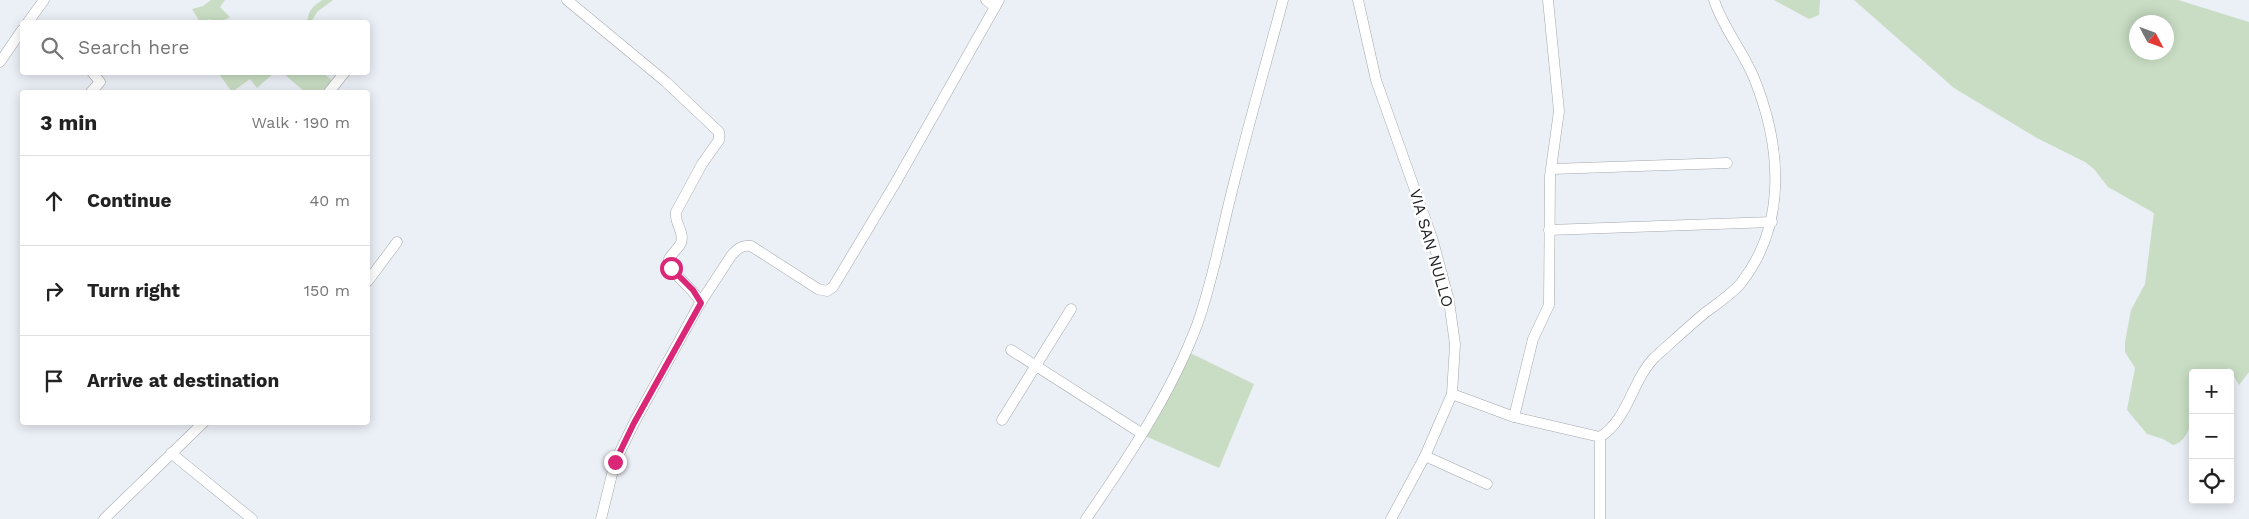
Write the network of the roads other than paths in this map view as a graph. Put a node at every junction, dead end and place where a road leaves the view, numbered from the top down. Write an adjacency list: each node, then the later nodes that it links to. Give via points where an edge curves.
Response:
1 (44, 0): 9 (street)
2 (567, 0): 23 (street, via 666,82 718,132 719,140 676,212 682,241 669,259 671,268)
3 (986, 0): 8 (street)
4 (1283, 0): 31 (street, via 1204,304 1181,363)
5 (1358, 0): 27 (street, VIA SAN NULLO, via 1376,80 1433,241 1447,292 1455,344)
6 (1548, 0): 18 (street, via 1559,111)
7 (1714, 0): 19 (street, via 1753,76 1764,107 1774,150)
8 (997, 4): 23 (street, via 892,191 833,287 818,289 763,253 745,246 731,256)
9 (29, 20)
10 (20, 33): 12 (street)
11 (20, 43): 12 (street, via 5,62)
12 (0, 63)
13 (94, 75): 15 (street, via 100,82)
14 (343, 75): 16 (street)
15 (93, 90)
16 (331, 90)
17 (1727, 163): 18 (street)
18 (1552, 170): 20 (street)
19 (1772, 222): 20 (street); 32 (street, via 1765,243 1740,283 1654,358 1612,430)
20 (1549, 230): 28 (street, via 1548,304 1533,339)
21 (397, 242): 22 (street)
22 (370, 278)
23 (701, 303): 38 (street, via 615,462)
24 (1071, 309): 26 (street)
25 (1011, 350): 26 (street)
26 (1036, 366): 29 (street); 31 (street)
27 (1452, 394): 28 (street); 34 (street, VIA SAN NULLO)
28 (1514, 417): 32 (street)
29 (1002, 420)
30 (201, 425): 33 (street)
31 (1141, 433): 39 (street)
32 (1600, 437): 41 (street)
33 (171, 453): 36 (street); 37 (street)
34 (1425, 456): 35 (street); 40 (street, VIA SAN NULLO)
35 (1487, 484)
36 (104, 519)
37 (252, 519)
38 (601, 519)
39 (1086, 519)
40 (1391, 519)
41 (1600, 519)

